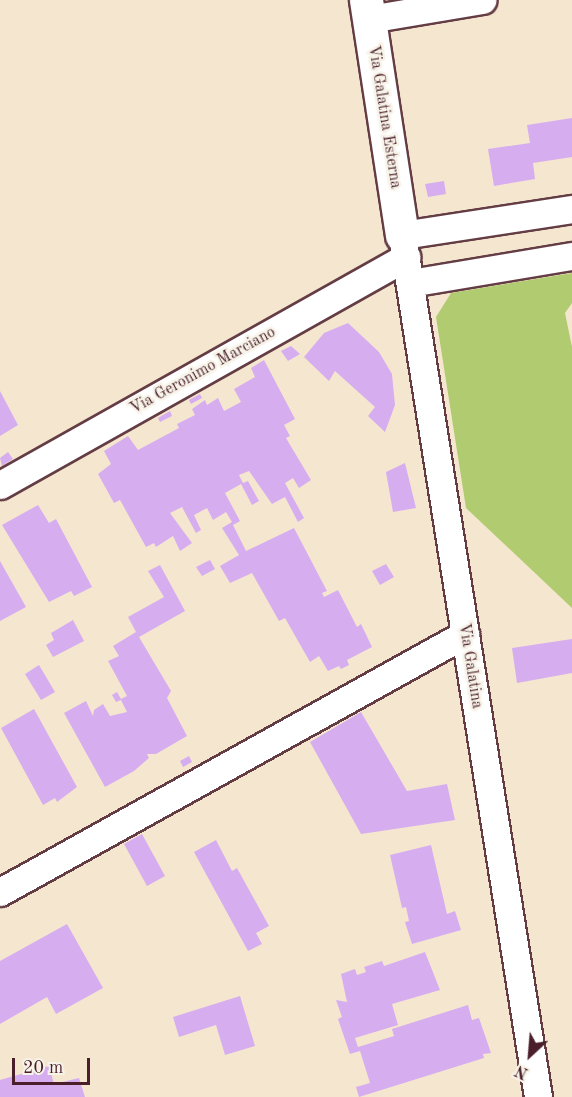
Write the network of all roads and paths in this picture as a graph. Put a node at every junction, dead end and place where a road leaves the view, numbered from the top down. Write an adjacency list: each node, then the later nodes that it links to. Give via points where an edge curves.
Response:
1 (482, 0): 2 (street)
2 (368, 10): 5 (main road, Via Galatina Esterna)
3 (572, 209): 5 (street)
4 (572, 256): 5 (street)
5 (406, 258): 6 (street, Via Geronimo Marciano); 7 (street, Via Galatina)
6 (0, 485)
7 (465, 634): 8 (street); 9 (street, Via Galatina)
8 (0, 892)
9 (537, 1097)

